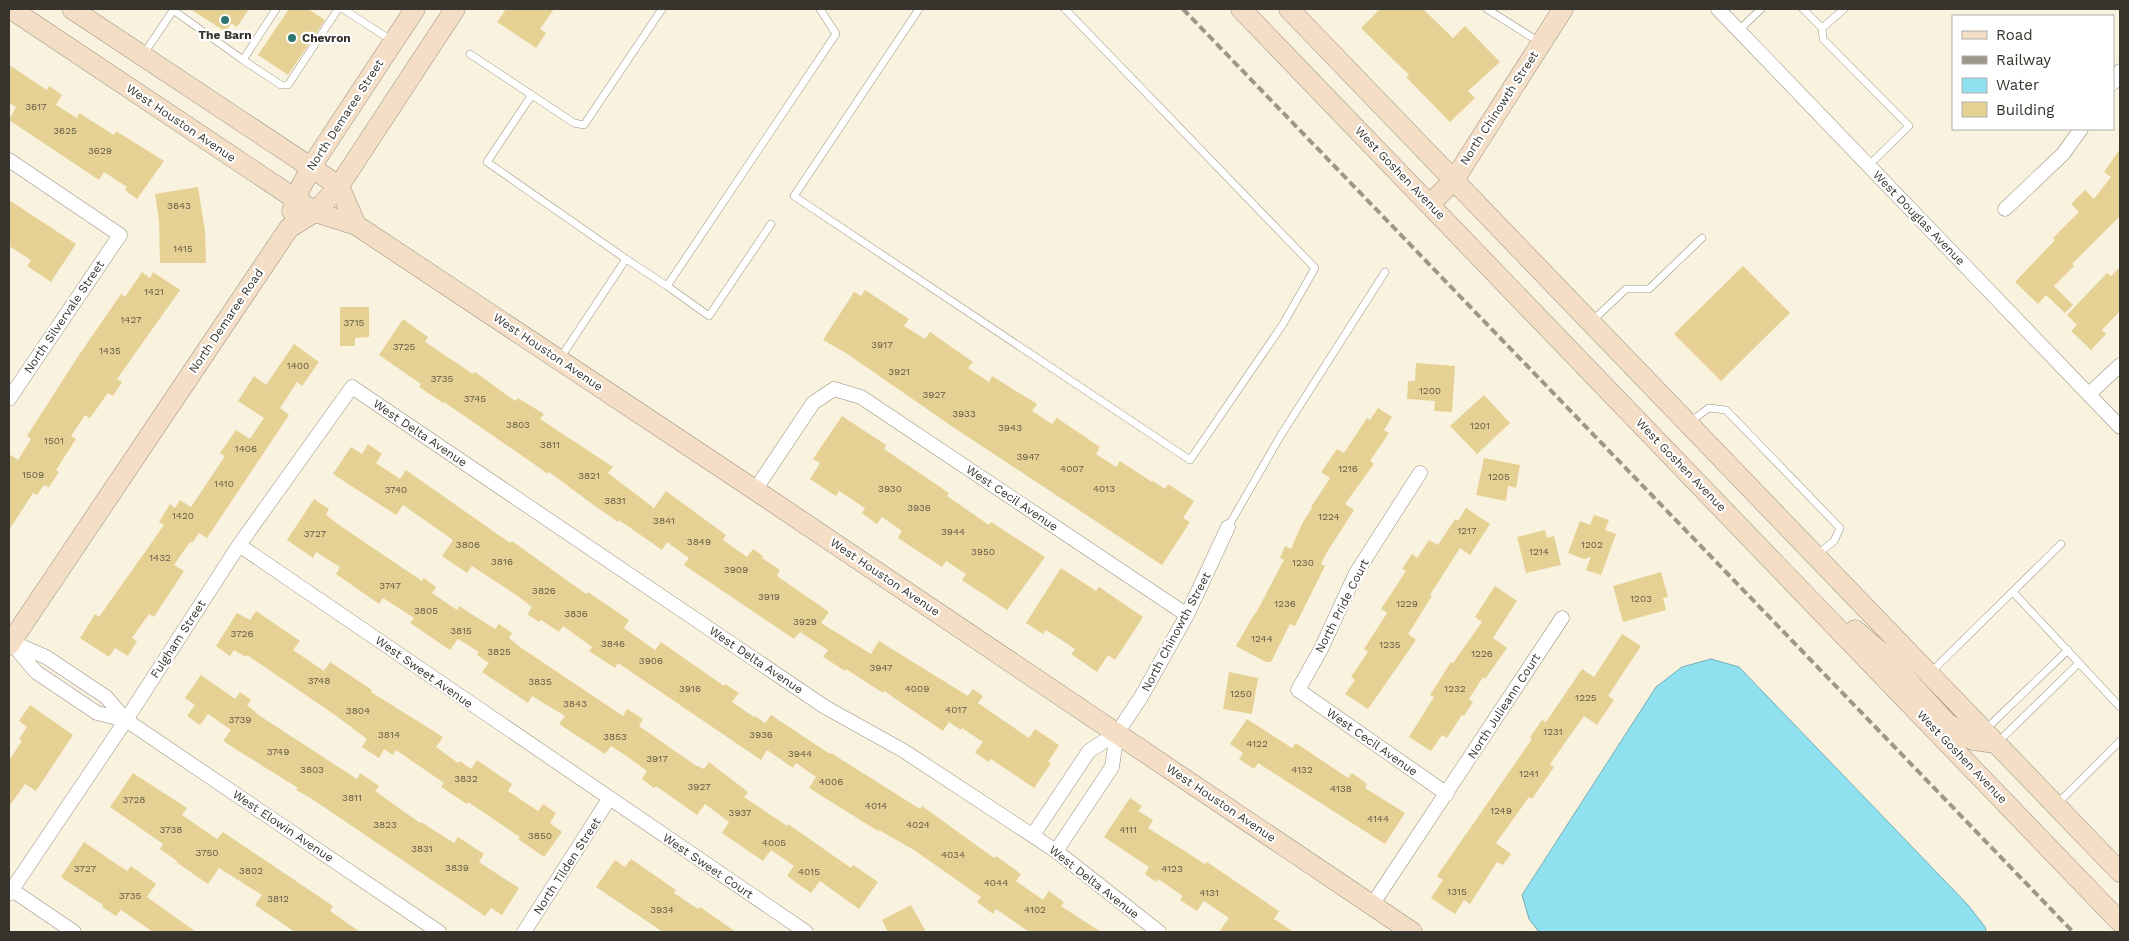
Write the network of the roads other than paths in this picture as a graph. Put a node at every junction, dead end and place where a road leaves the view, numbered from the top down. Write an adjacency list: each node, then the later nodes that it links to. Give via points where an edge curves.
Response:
1 (11, 9): 35 (main road, West Houston Avenue)
2 (72, 9): 26 (main road)
3 (173, 9): 26 (lane); 27 (lane)
4 (276, 9): 27 (lane)
5 (338, 9): 27 (lane, via 288,85 281,85)
6 (343, 9): 23 (lane)
7 (415, 9): 23 (main road, North Demaree Street)
8 (455, 9): 34 (main road, North Demaree Road)
9 (662, 9): 28 (lane, via 584,125 574,123)
10 (820, 9): 45 (lane, via 836,34)
11 (920, 9): 12 (lane, via 794,196 1190,460 1283,324 1315,268)
12 (1064, 9)
13 (1241, 9): 36 (main road, West Goshen Avenue)
14 (1289, 9): 33 (main road)
15 (1487, 9): 24 (lane)
16 (1563, 9): 24 (main road, North Chinowth Street)
17 (1718, 9): 22 (street, West Douglas Avenue)
18 (1762, 9): 22 (lane)
19 (1803, 9): 21 (lane)
20 (1844, 9): 21 (lane)
21 (1822, 28): 31 (lane, via 1823,39 1909,126)
22 (1739, 30): 31 (street, West Douglas Avenue)
23 (394, 41): 32 (main road, North Demaree Street)
24 (1541, 44): 33 (main road, North Chinowth Street)
25 (470, 54): 28 (lane)
26 (142, 55): 32 (main road)
27 (243, 60)
28 (531, 96): 43 (lane, via 487,162)
29 (2080, 130): 37 (street, via 2063,154)
30 (9, 160): 51 (street, North Silvervale Street, via 120,235)
31 (1869, 165): 50 (street, West Douglas Avenue)
32 (310, 166): 34 (main road); 35 (main road, North Demaree Street)
33 (1454, 180): 36 (main road, North Chinowth Street); 46 (main road)
34 (339, 186): 38 (main road, North Demaree Road); 40 (main road)
35 (294, 199): 38 (main road, West Houston Avenue); 41 (main road, North Demaree Street)
36 (1430, 204): 63 (main road, West Goshen Avenue)
37 (2005, 209)
38 (315, 212): 40 (main road, West Houston Avenue); 41 (main road, North Demaree Road)
39 (771, 224): 45 (lane, via 709,316)
40 (356, 225): 47 (main road, West Houston Avenue)
41 (289, 228): 64 (main road, North Demaree Road)
42 (1702, 238): 46 (lane, via 1649,289 1626,289)
43 (626, 259): 45 (lane); 47 (lane)
44 (1385, 272): 56 (lane, via 1280,435)
45 (667, 286)
46 (1591, 322): 52 (main road)
47 (559, 360): 55 (main road, West Houston Avenue)
48 (2120, 365): 50 (street)
49 (352, 386): 58 (street, Fulgham Street); 77 (street, West Delta Avenue, via 826,707 904,751)
50 (2089, 394): 53 (street, West Douglas Avenue)
51 (9, 399)
52 (1688, 423): 59 (main road); 59 (lane, via 1709,408 1726,410 1840,528 1834,541)
53 (2120, 427)
54 (1420, 473): 68 (street, North Pride Court, via 1356,573)
55 (755, 490): 61 (street, West Cecil Avenue, via 813,403 834,390 861,397); 71 (main road, West Houston Avenue)
56 (1228, 527): 61 (street, North Chinowth Street)
57 (2061, 544): 60 (lane)
58 (239, 545): 70 (street, Fulgham Street); 75 (street, West Sweet Avenue)
59 (1816, 556): 67 (main road)
60 (2012, 592): 65 (lane); 67 (lane)
61 (1187, 615): 71 (street, North Chinowth Street, via 1156,674)
62 (1562, 618): 74 (street, North Julieann Court)
63 (1834, 624): 72 (main road, via 1853,628 1884,655 1947,723 1973,740); 82 (main road, West Goshen Avenue)
64 (9, 643): 70 (street, West Elowin Avenue, via 46,656 106,697)
65 (2068, 650): 66 (lane); 72 (lane)
66 (2079, 663): 69 (lane); 72 (lane)
67 (1930, 674): 72 (main road)
68 (1298, 690): 74 (street, West Cecil Avenue)
69 (2120, 706)
70 (126, 720): 80 (street, Fulgham Street); 84 (street, West Elowin Avenue)
71 (1117, 733): 77 (street, North Chinowth Street, via 1089,751); 78 (street, North Chinowth Street, via 1112,767); 81 (main road, West Houston Avenue)
72 (1990, 737): 76 (main road)
73 (2120, 741): 76 (lane)
74 (1446, 794): 81 (street, North Julieann Court)
75 (609, 800): 85 (street, North Tilden Street); 86 (street, West Sweet Court)
76 (2056, 805): 79 (main road)
77 (1033, 835): 78 (street, West Delta Avenue)
78 (1056, 851): 87 (street, West Delta Avenue)
79 (2120, 872)
80 (10, 892): 83 (street)
81 (1372, 905): 88 (main road, West Houston Avenue)
82 (2120, 922)
83 (74, 932)
84 (439, 932)
85 (524, 932)
86 (806, 932)
87 (1159, 932)
88 (1412, 932)

